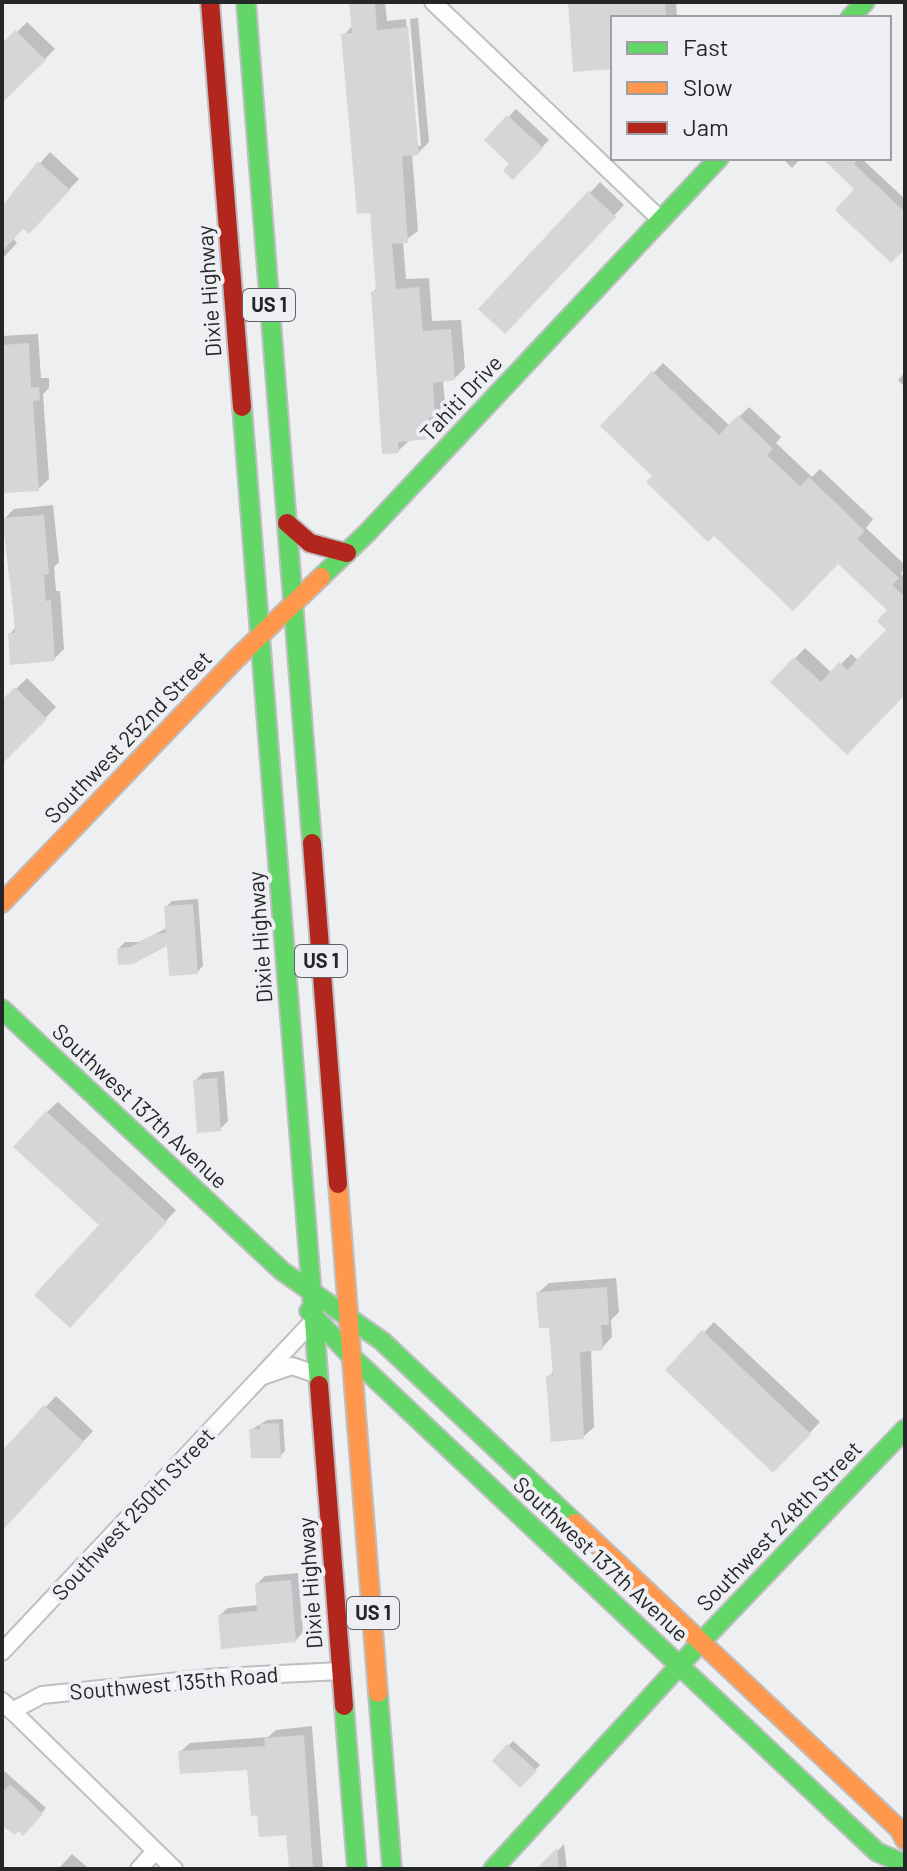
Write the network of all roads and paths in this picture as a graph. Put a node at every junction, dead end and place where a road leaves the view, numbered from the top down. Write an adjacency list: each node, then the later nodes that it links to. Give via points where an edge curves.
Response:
1 (210, 2): 9 (main road, Dixie Highway / US 1)
2 (246, 2): 6 (main road, US 1)
3 (433, 2): 5 (street)
4 (717, 160): 5 (main road)
5 (661, 220): 7 (main road, Tahiti Drive)
6 (287, 523): 7 (main road, via 310,543); 8 (main road, US 1)
7 (347, 553): 8 (main road, Tahiti Drive)
8 (293, 607): 9 (main road, Southwest 252nd Street); 13 (main road, US 1)
9 (261, 636): 10 (main road, Southwest 252nd Street); 11 (main road, Dixie Highway / US 1)
10 (2, 903)
11 (287, 979): 13 (main road, via 304,996 308,1009 317,1139); 15 (main road, Dixie Highway / US 1)
12 (2, 1009): 14 (main road, Southwest 137th Avenue)
13 (340, 1193): 16 (main road, US 1)
14 (282, 1271): 15 (main road, Southwest 137th Avenue); 17 (main road, Southwest 137th Avenue)
15 (311, 1289): 16 (main road, Southwest 137th Avenue); 17 (main road, Dixie Highway / US 1)
16 (348, 1315): 18 (main road, US 1); 22 (main road, Southwest 137th Avenue, via 382,1341)
17 (315, 1319): 18 (main road, Southwest 137th Avenue); 19 (main road, Dixie Highway / US 1); 20 (street, Southwest 250th Street)
18 (351, 1356): 24 (main road, Southwest 137th Avenue); 30 (main road, US 1)
19 (318, 1375): 20 (street, via 292,1366); 25 (main road, Dixie Highway / US 1)
20 (263, 1376): 23 (street, Southwest 250th Street)
21 (905, 1429): 22 (main road, Southwest 248th Street)
22 (701, 1642): 24 (main road, Southwest 248th Street); 27 (main road, Southwest 137th Avenue)
23 (2, 1652)
24 (679, 1666): 29 (main road, Southwest 137th Avenue, via 877,1852); 34 (main road, Southwest 248th Street)
25 (341, 1671): 26 (street, Southwest 135th Road, via 42,1695); 33 (main road, Dixie Highway / US 1)
26 (7, 1706): 28 (street)
27 (905, 1840)
28 (155, 1851): 31 (street); 32 (street)
29 (905, 1864)
30 (393, 1867)
31 (139, 1869)
32 (174, 1869)
33 (357, 1869)
34 (493, 1869)

